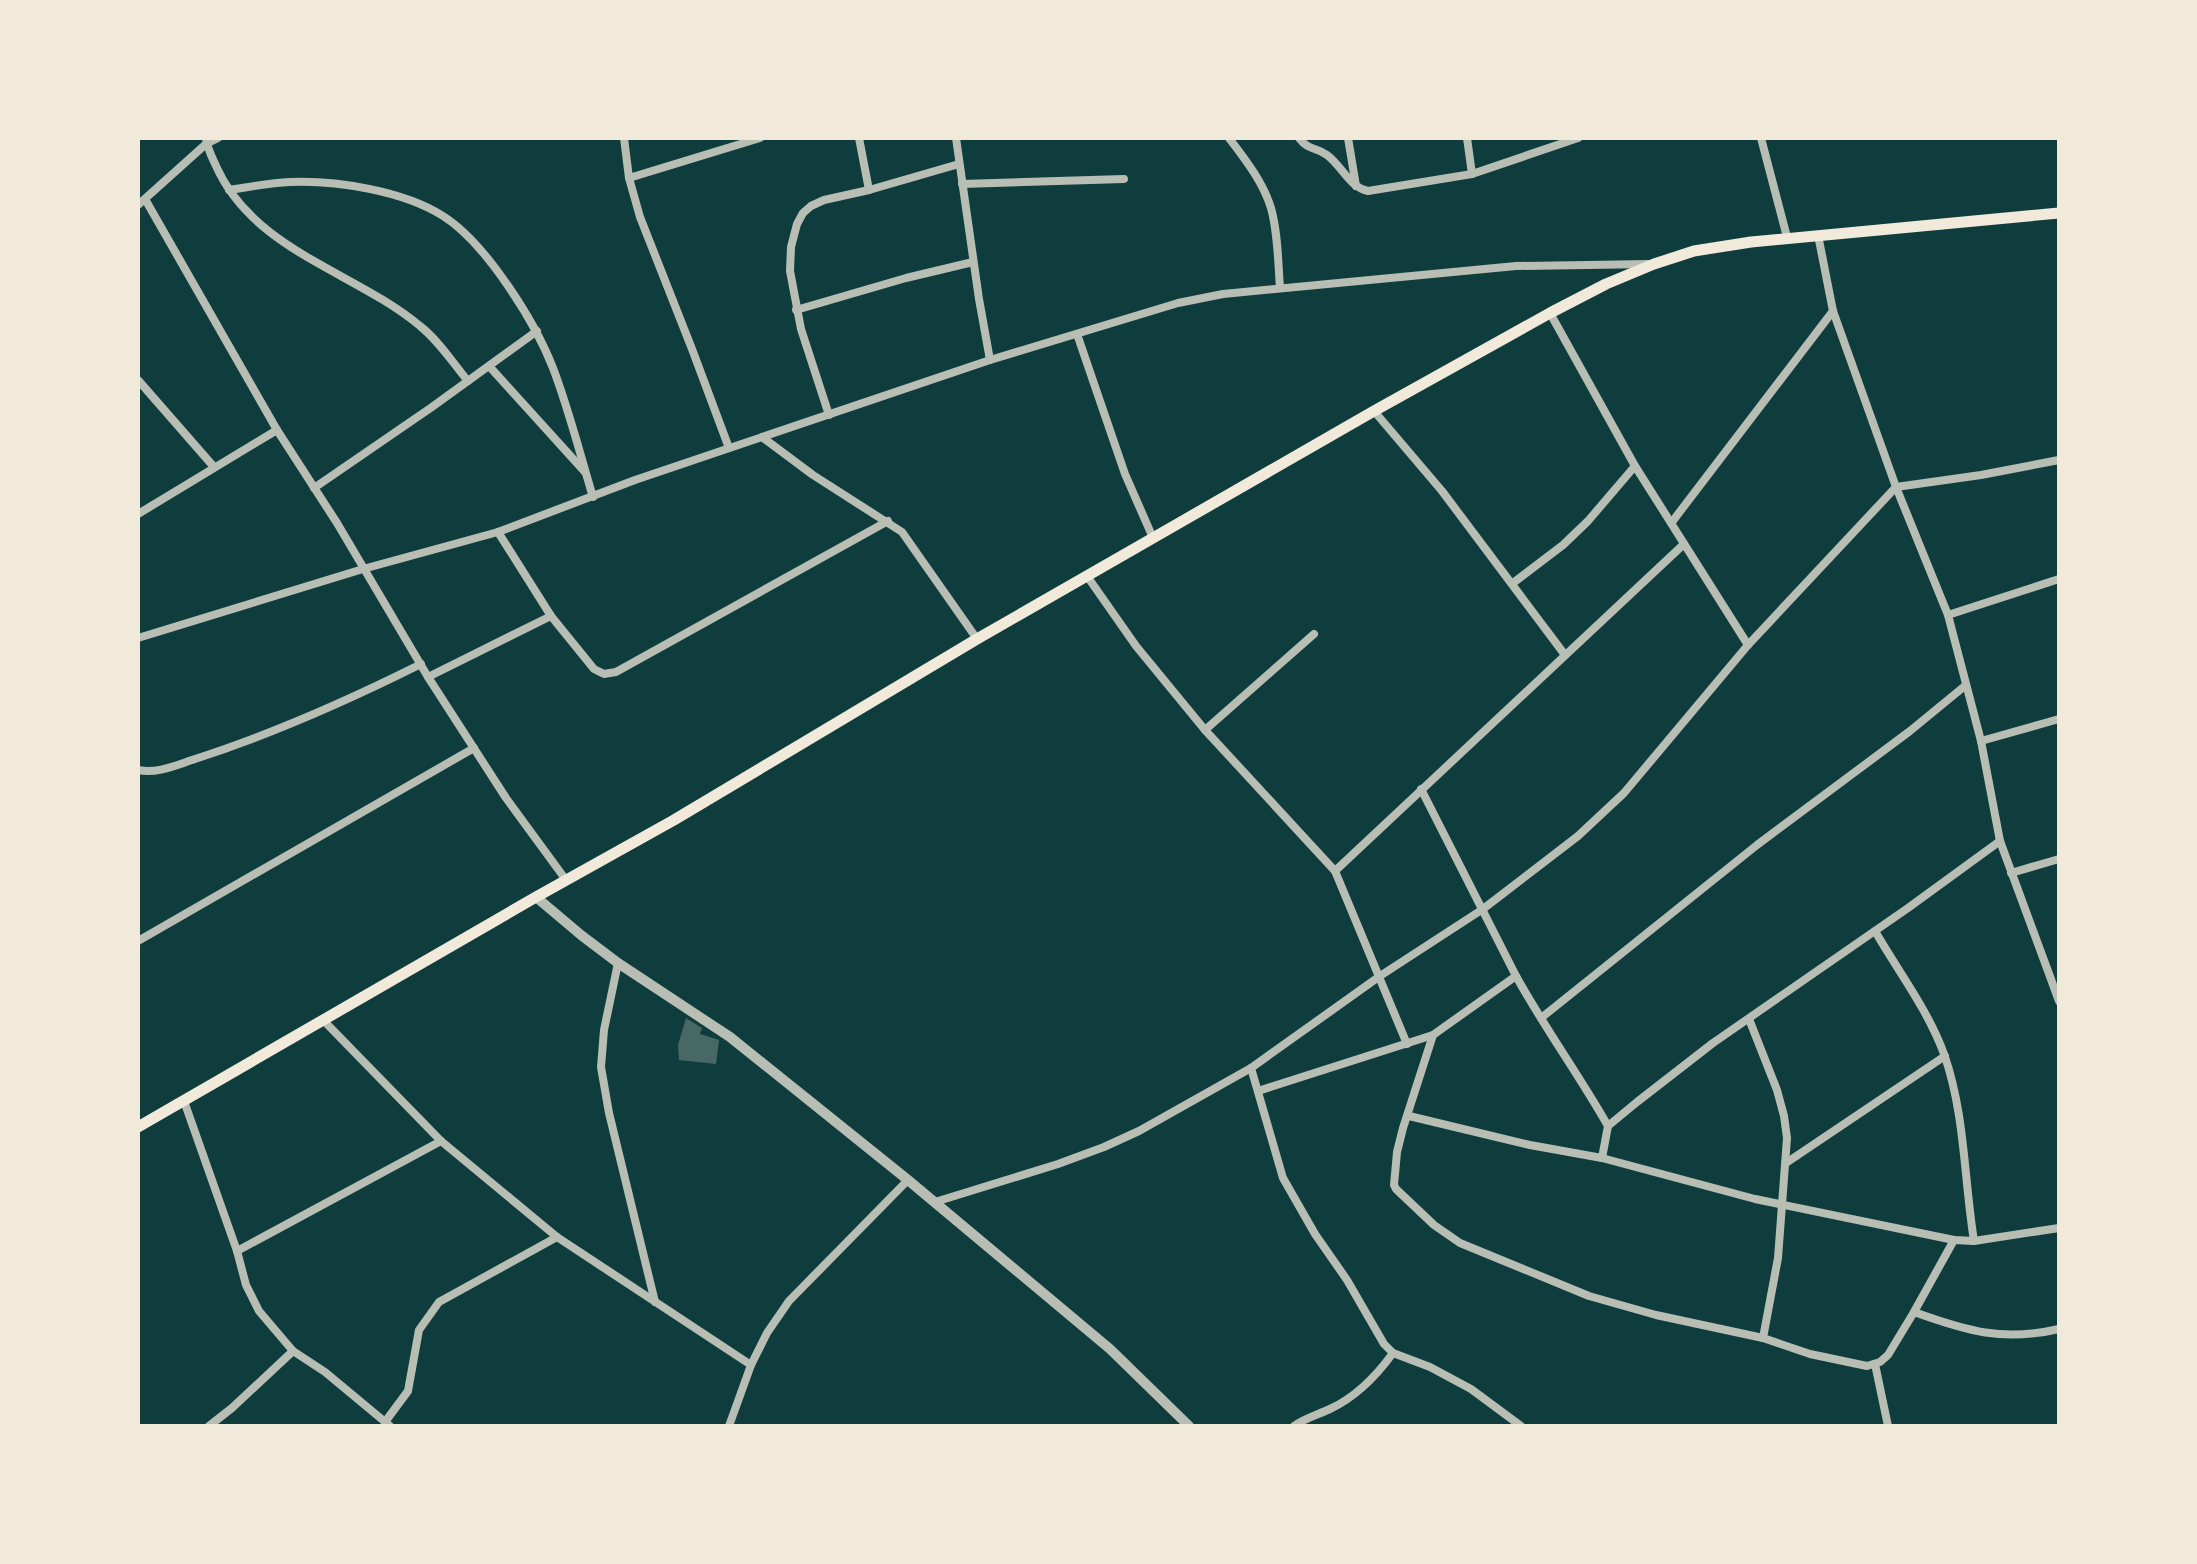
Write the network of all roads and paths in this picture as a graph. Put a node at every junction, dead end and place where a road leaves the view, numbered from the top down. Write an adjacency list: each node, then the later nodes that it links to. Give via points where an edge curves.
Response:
1 (218, 138): 12 (street)
2 (624, 138): 15 (street)
3 (760, 138): 15 (street)
4 (859, 138): 20 (street)
5 (956, 138): 13 (street)
6 (1229, 138): 27 (street, via 1270,207)
7 (1299, 138): 18 (street, via 1328,156)
8 (1348, 138): 18 (street)
9 (1467, 138): 14 (street)
10 (1578, 138): 14 (street)
11 (1761, 138): 24 (street)
12 (206, 141): 19 (street); 21 (street)
13 (959, 164): 17 (street); 20 (street)
14 (1472, 174): 18 (street, via 1375,191)
15 (629, 178): 41 (street)
16 (1124, 179): 17 (street)
17 (962, 184): 25 (street)
18 (1357, 187)
19 (229, 190): 31 (street, via 322,183 409,199 444,216 471,240); 36 (street, via 266,230 423,327)
20 (869, 190): 28 (street, via 824,200 803,213 789,261)
21 (142, 202): 39 (street)
22 (2059, 213): 23 (main road)
23 (1818, 235): 24 (main road); 29 (street)
24 (1787, 237): 26 (main road, via 1694,251)
25 (973, 262): 28 (street); 33 (street)
26 (1654, 264): 27 (street, via 1516,266); 30 (main road)
27 (1280, 288): 32 (street, via 1178,303)
28 (796, 310): 38 (street)
29 (1833, 311): 46 (street); 51 (street)
30 (1550, 313): 37 (main road); 43 (street)
31 (537, 331): 34 (street); 45 (street)
32 (1077, 334): 33 (street); 53 (street)
33 (990, 360): 38 (street)
34 (489, 366): 36 (street); 45 (street)
35 (138, 380): 44 (street)
36 (468, 381): 47 (street)
37 (1374, 411): 53 (main road); 58 (street)
38 (829, 415): 40 (street)
39 (277, 430): 44 (street); 47 (street)
40 (762, 437): 41 (street); 50 (street)
41 (729, 448): 48 (street)
42 (2059, 460): 46 (street)
43 (1635, 466): 51 (street); 58 (street, via 1563,545)
44 (214, 467): 49 (street)
45 (586, 474): 48 (street)
46 (1896, 487): 59 (street); 64 (street)
47 (314, 488): 55 (street)
48 (593, 497): 52 (street)
49 (138, 514)
50 (888, 521): 60 (street, via 610,674 594,669); 63 (street, via 910,541)
51 (1672, 522): 54 (street)
52 (498, 532): 55 (street); 60 (street)
53 (1153, 538): 56 (main road)
54 (1684, 544): 64 (street); 65 (street)
55 (363, 569): 62 (street); 66 (street)
56 (1087, 576): 63 (main road); 70 (street)
57 (2059, 579): 59 (street)
58 (1513, 583): 65 (street)
59 (1948, 615): 68 (street)
60 (551, 616): 67 (street)
61 (1314, 634): 70 (street)
62 (138, 638)
63 (977, 639): 79 (main road)
64 (1748, 645): 81 (street, via 1624,793)
65 (1565, 655): 74 (street)
66 (421, 664): 67 (street); 73 (street, via 214,753 161,770)
67 (428, 677): 72 (street)
68 (1966, 685): 71 (street); 89 (street)
69 (2059, 719): 71 (street)
70 (1205, 730): 77 (street)
71 (1981, 741): 75 (street)
72 (474, 748): 79 (street); 83 (street)
73 (138, 770)
74 (1421, 789): 77 (street); 81 (street)
75 (2000, 841): 78 (street); 82 (street)
76 (2059, 859): 78 (street)
77 (1335, 871): 85 (street)
78 (2011, 873): 87 (street)
79 (566, 880): 80 (main road)
80 (536, 897): 84 (street); 91 (main road)
81 (1483, 909): 85 (street); 86 (street)
82 (1875, 931): 90 (street); 94 (street)
83 (138, 941)
84 (618, 963): 104 (street, via 730,1037); 112 (street, via 601,1067)
85 (1380, 976): 93 (street); 95 (street)
86 (1516, 976): 89 (street); 92 (street)
87 (2056, 986): 88 (street)
88 (2059, 1001)
89 (1541, 1018): 99 (street)
90 (1749, 1019): 99 (street); 103 (street, via 1784,1116)
91 (324, 1021): 97 (main road); 101 (street)
92 (1433, 1035): 93 (street); 98 (street)
93 (1407, 1044): 96 (street)
94 (1945, 1056): 103 (street); 110 (street, via 1957,1105)
95 (1251, 1068): 96 (street); 105 (street, via 1104,1147)
96 (1258, 1091): 117 (street, via 1283,1178)
97 (184, 1101): 100 (main road); 111 (street)
98 (1409, 1116): 102 (street); 115 (street, via 1397,1152 1394,1185 1460,1243 1589,1296)
99 (1608, 1126): 102 (street)
100 (138, 1127)
101 (441, 1141): 108 (street); 111 (street)
102 (1602, 1158): 106 (street)
103 (1786, 1163): 106 (street)
104 (908, 1180): 105 (street); 119 (street, via 789,1301)
105 (935, 1202): 123 (street, via 1110,1349)
106 (1782, 1205): 109 (street); 115 (street)
107 (2059, 1228): 110 (street)
108 (557, 1237): 112 (street); 120 (street, via 439,1302 419,1330 408,1391)
109 (1954, 1240): 110 (street); 113 (street)
110 (1974, 1241)
111 (237, 1251): 116 (street, via 259,1311)
112 (655, 1303): 119 (street)
113 (1914, 1312): 114 (street, via 1988,1334 2026,1336); 118 (street, via 1888,1355)
114 (2059, 1329)
115 (1763, 1338): 118 (street, via 1810,1354)
116 (293, 1351): 120 (street); 121 (street)
117 (1393, 1353): 124 (street, via 1352,1396); 125 (street, via 1471,1389)
118 (1875, 1364): 126 (street)
119 (751, 1365): 122 (street)
120 (388, 1424)
121 (209, 1426)
122 (729, 1426)
123 (1189, 1426)
124 (1294, 1426)
125 (1521, 1426)
126 (1888, 1426)

